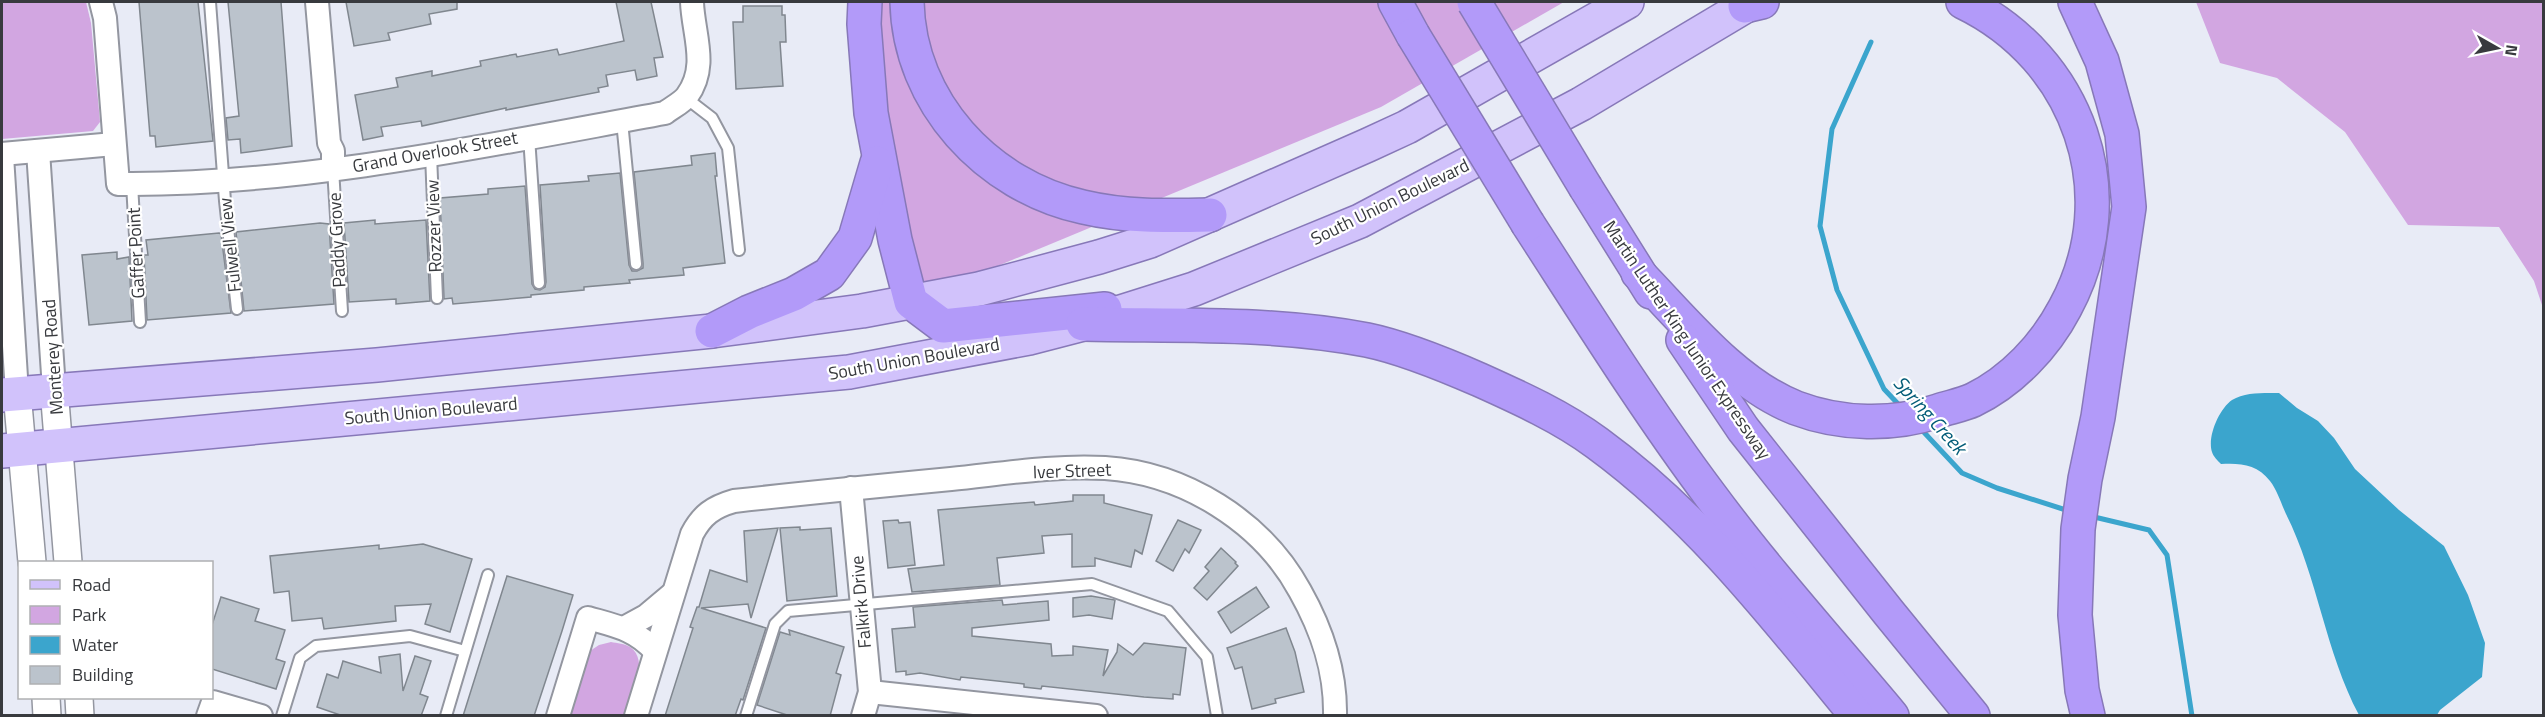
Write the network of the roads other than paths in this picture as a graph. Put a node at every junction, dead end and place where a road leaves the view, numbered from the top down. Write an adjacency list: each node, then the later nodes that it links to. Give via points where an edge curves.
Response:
1 (101, 2): 16 (street)
2 (210, 2): 22 (lane, Fulwell View)
3 (316, 2): 21 (street)
4 (692, 2): 13 (street, via 699,44 698,73)
5 (866, 2): 20 (highway, via 871,113)
6 (907, 2): 24 (highway, via 919,64 941,111 956,131 1000,171 1053,199 1082,207 1150,216)
7 (1395, 2): 67 (highway, bridge, via 1528,224 1650,411 1766,568)
8 (1474, 2): 27 (highway, Martin Luther King Junior Expressway, bridge)
9 (1627, 2): 24 (main road, via 1407,127)
10 (1963, 2): 27 (highway, via 2002,24 2043,63 2076,120 2086,146 2091,180 2089,240 2074,291 2056,325 2015,371 1972,400 1900,421 1826,416 1796,408 1739,373)
11 (2075, 2): 69 (highway, via 2102,61 2122,134 2129,207 2078,529 2077,645)
12 (1753, 3): 31 (main road, South Union Boulevard, via 1581,104 1360,221 1194,290)
13 (686, 98): 14 (street, Grand Overlook Street, via 664,113); 25 (lane, via 712,118 728,148)
14 (622, 121): 15 (street, Grand Overlook Street); 26 (lane)
15 (529, 137): 18 (street, Grand Overlook Street); 28 (lane)
16 (114, 144): 17 (street); 23 (street, via 118,184)
17 (38, 151): 19 (street); 37 (street, Monterey Road)
18 (431, 154): 21 (street, Grand Overlook Street); 29 (lane, Rozzer View)
19 (2, 155): 38 (street, Monterey Road)
20 (879, 155): 30 (highway); 36 (highway, via 855,238 828,274 794,294)
21 (333, 169): 22 (street, Grand Overlook Street); 33 (lane, Paddy Grove)
22 (223, 180): 23 (street, Grand Overlook Street); 32 (lane, Fulwell View)
23 (132, 184): 34 (lane, Gaffer Point)
24 (1210, 215): 30 (main road, via 1150,241 1099,257 979,289)
25 (739, 250)
26 (636, 264)
27 (1638, 273): 68 (highway, Martin Luther King Junior Expressway, via 1743,429)
28 (539, 283)
29 (436, 298)
30 (910, 302): 31 (highway, via 943,326); 36 (main road)
31 (1143, 305): 35 (main road, South Union Boulevard)
32 (237, 309)
33 (342, 311)
34 (140, 322)
35 (1083, 324): 39 (main road, South Union Boulevard, via 849,372); 66 (highway, via 1266,326 1369,340 1453,369 1528,402 1595,442 1641,477 1697,530 1742,577)
36 (711, 331): 37 (main road, via 377,365)
37 (54, 389): 38 (main road); 39 (street, Monterey Road)
38 (9, 394): 40 (street, Monterey Road)
39 (60, 446): 40 (main road, South Union Boulevard); 43 (street, Monterey Road)
40 (11, 450): 42 (street, Monterey Road)
41 (851, 488): 45 (street, Iver Street, via 734,501 707,512 692,534); 46 (street, Falkirk Drive); 65 (street, Iver Street, via 1076,467 1132,471 1186,488 1255,532 1294,580 1321,632 1330,659)
42 (32, 561)
43 (68, 561)
44 (488, 575): 48 (lane)
45 (671, 595): 47 (street); 49 (street)
46 (862, 603): 50 (street, Falkirk Drive); 61 (lane, via 788,611 775,624); 64 (lane, via 1092,584 1168,611 1207,657)
47 (624, 628): 49 (street, via 642,637); 59 (street, via 588,618)
48 (465, 651): 57 (lane, via 410,636 316,646 300,658); 58 (lane)
49 (655, 651): 60 (street)
50 (870, 692): 62 (street, Falkirk Drive); 63 (street)
51 (46, 699): 54 (street)
52 (79, 699): 55 (street)
53 (211, 709): 56 (street)
54 (48, 716)
55 (80, 716)
56 (261, 716)
57 (282, 716)
58 (446, 716)
59 (558, 716)
60 (636, 716)
61 (746, 716)
62 (863, 716)
63 (1096, 716)
64 (1217, 716)
65 (1335, 716)
66 (1857, 716)
67 (1892, 716)
68 (1973, 716)
69 (2088, 716)

